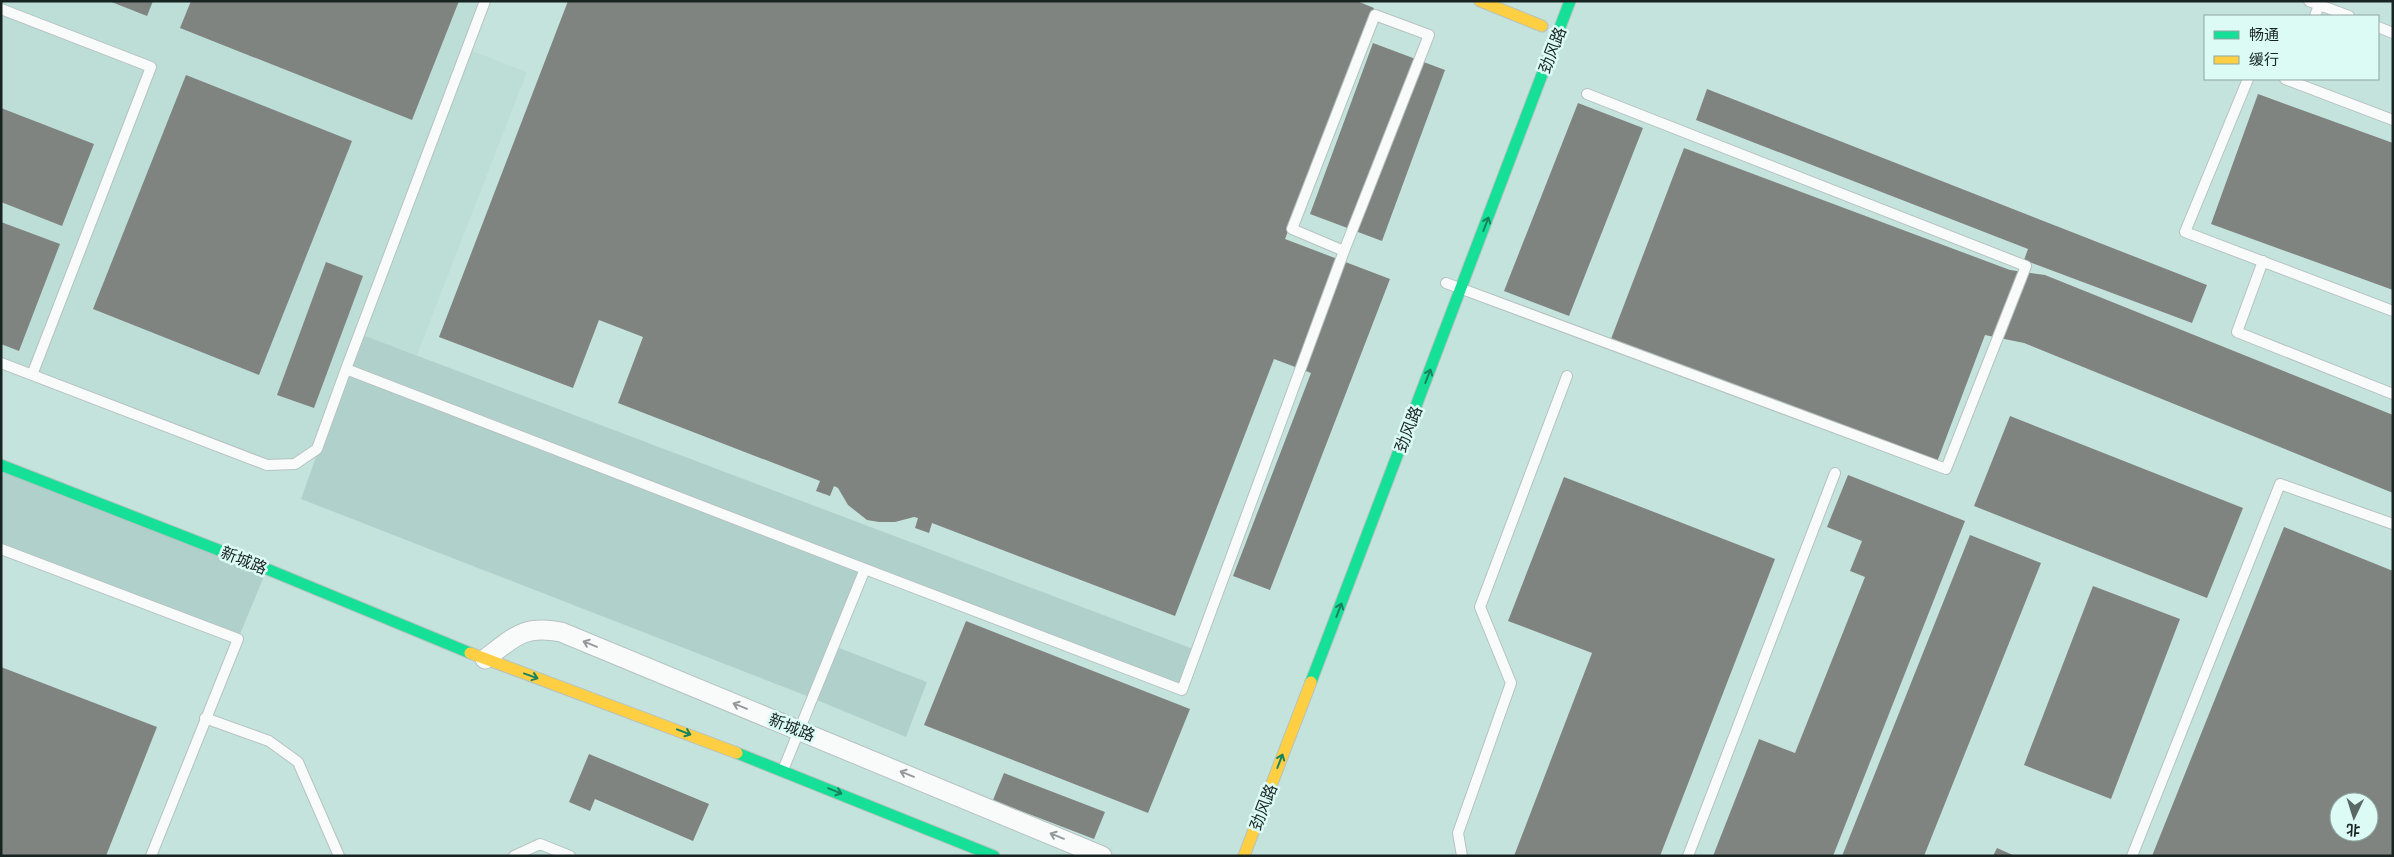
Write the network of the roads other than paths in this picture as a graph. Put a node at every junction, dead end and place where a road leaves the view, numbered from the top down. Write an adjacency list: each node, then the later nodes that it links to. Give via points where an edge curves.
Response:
1 (485, 1): 20 (lane)
2 (1480, 1): 7 (street)
3 (1570, 1): 17 (street, 劲风路, one-way to 3)
4 (2314, 3): 6 (lane)
5 (1, 9): 21 (lane, via 151,67)
6 (2346, 15)
7 (1542, 26)
8 (2379, 27): 9 (lane)
9 (2393, 33)
10 (2248, 80): 15 (lane, via 2185,232)
11 (2289, 80): 13 (lane)
12 (1587, 94): 17 (lane, via 2026,266 1946,469)
13 (2393, 120)
14 (1344, 251): 14 (lane, via 1429,35 1375,15 1292,229); 28 (lane, via 1182,690)
15 (2263, 261): 18 (lane); 23 (lane, via 2237,332)
16 (1446, 283): 17 (lane)
17 (1462, 290): 39 (street, 劲风路, one-way to 17)
18 (2393, 311)
19 (1, 363): 21 (lane)
20 (346, 369): 21 (lane, via 317,449 295,464 266,465); 28 (lane)
21 (32, 375)
22 (1567, 376): 40 (lane, via 1480,607 1511,683 1458,833)
23 (2393, 394)
24 (1, 465): 29 (street, 新城路)
25 (1834, 473): 41 (lane)
26 (2393, 524): 42 (lane, via 2280,484)
27 (1, 549): 30 (lane, via 238,639)
28 (865, 568): 31 (lane)
29 (485, 659): 31 (street, 新城路, one-way to 29, via 561,632 542,629 522,632); 32 (street, 新城路, one-way to 32)
30 (205, 718): 33 (lane); 34 (lane, via 269,741 298,762)
31 (800, 730): 32 (lane); 38 (street, 新城路, one-way to 31)
32 (783, 770): 37 (street, 新城路, one-way to 37)
33 (152, 856)
34 (339, 856)
35 (514, 856): 36 (lane, via 540,844)
36 (570, 856)
37 (994, 856)
38 (1102, 856)
39 (1244, 856)
40 (1462, 856)
41 (1688, 856)
42 (2132, 856)

